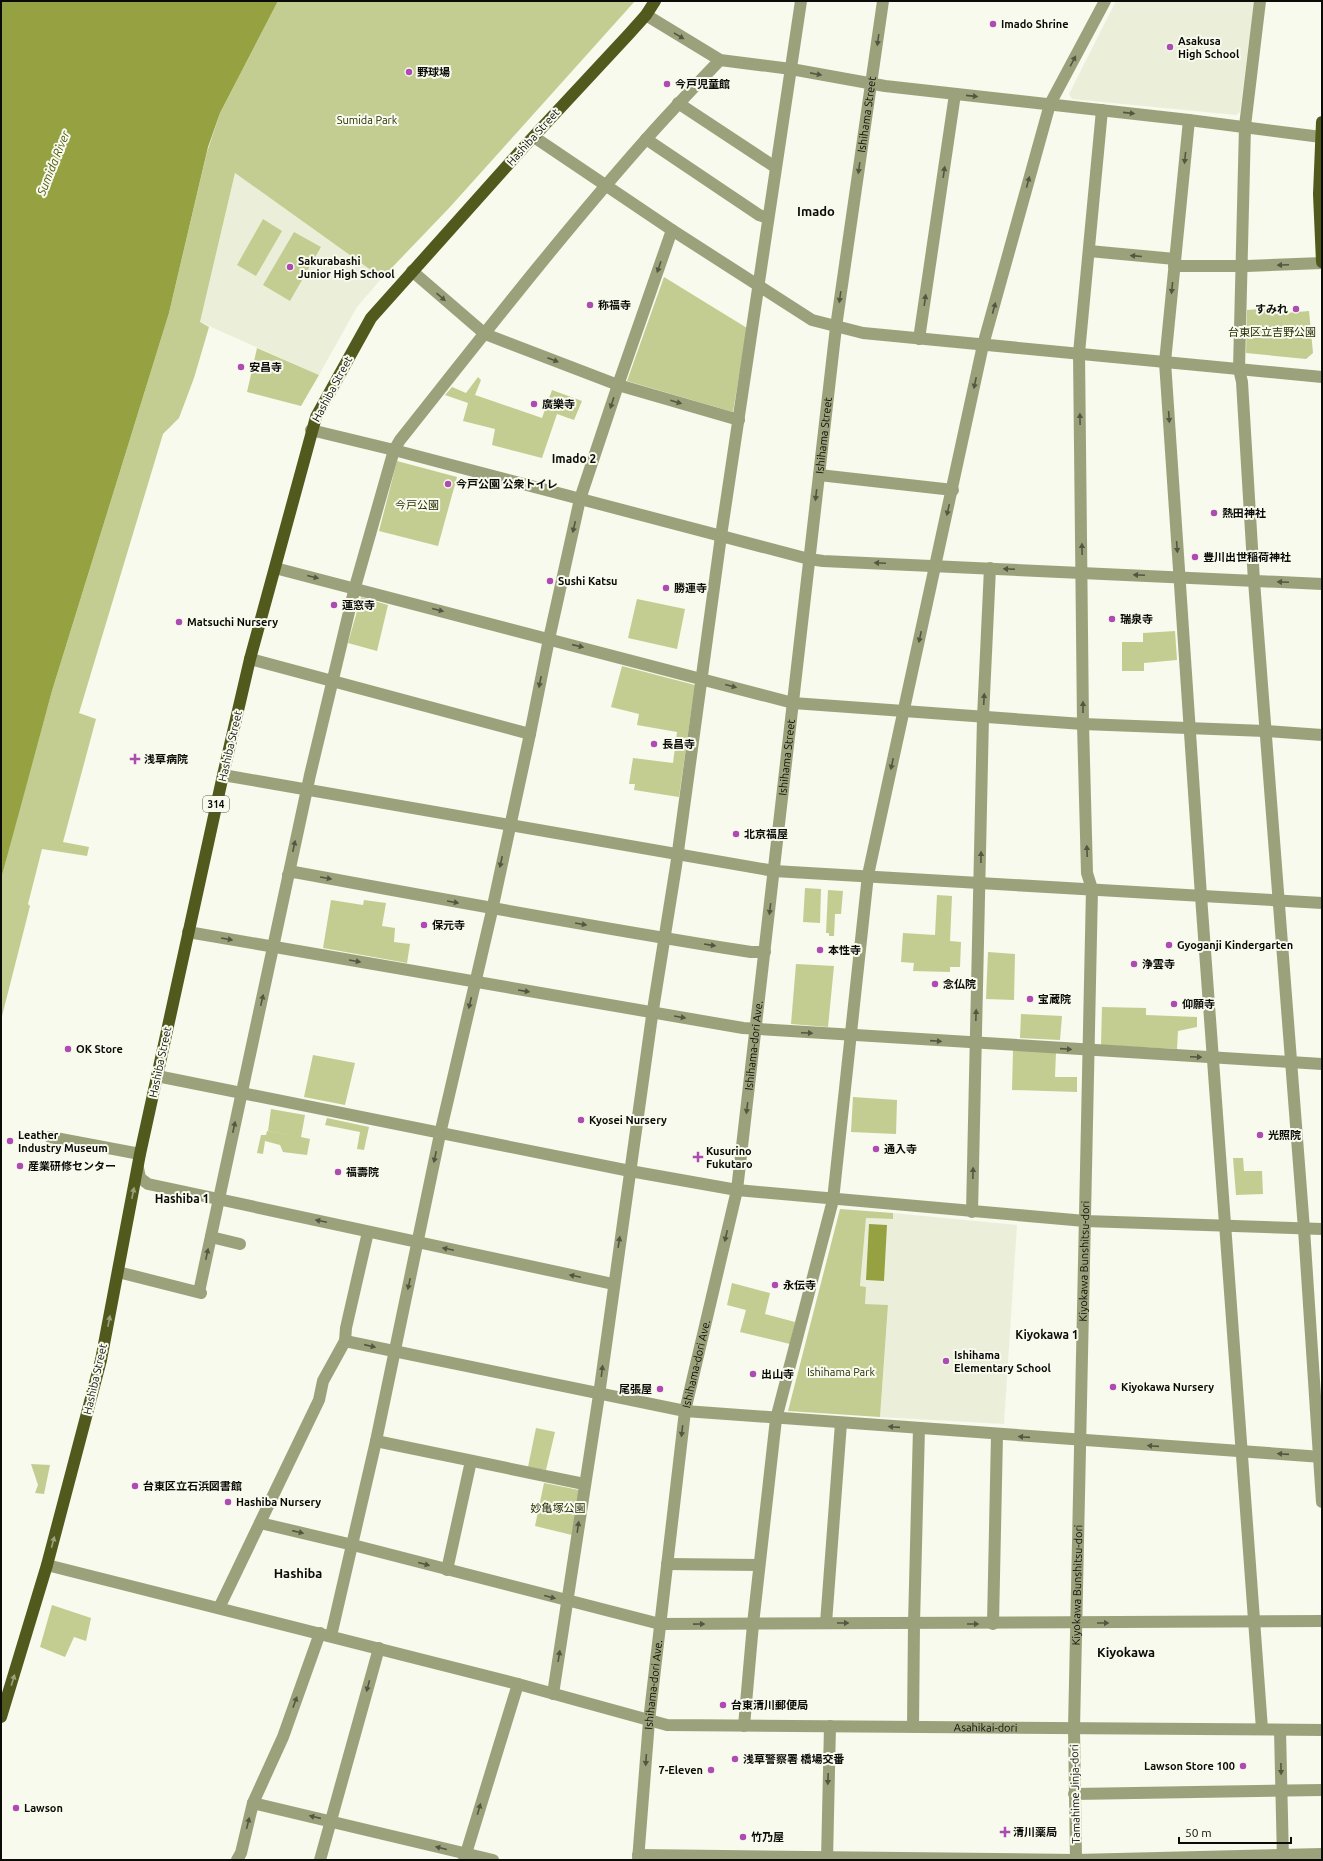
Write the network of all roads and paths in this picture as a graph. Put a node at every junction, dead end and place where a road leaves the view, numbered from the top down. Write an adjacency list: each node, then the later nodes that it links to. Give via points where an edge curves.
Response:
1 (655, 1): 6 (main road, Hashiba Street / 314)
2 (801, 1): 8 (street)
3 (883, 1): 9 (street, Ishihama Street, one-way to 9)
4 (1105, 1): 12 (street, one-way to 4)
5 (1260, 1): 16 (street)
6 (646, 15): 7 (street, one-way to 7); 17 (main road, Hashiba Street / 314)
7 (720, 60): 8 (street); 11 (street)
8 (791, 69): 9 (street, one-way to 9); 20 (street)
9 (872, 84): 10 (street); 30 (street, Ishihama Street, one-way to 30)
10 (955, 94): 12 (street, one-way to 12); 32 (street, one-way to 10)
11 (678, 104): 19 (street); 20 (street)
12 (1050, 104): 13 (street); 33 (street, one-way to 12)
13 (1102, 110): 14 (street, one-way to 14); 24 (street, Kiyokawa Bunshitsu-dori)
14 (1189, 120): 16 (street); 25 (street, one-way to 25)
15 (1322, 122): 18 (main road)
16 (1245, 126): 18 (street); 27 (street)
17 (534, 137): 21 (street); 28 (main road, Hashiba Street / 314)
18 (1321, 137): 26 (main road, via 1319,200)
19 (646, 138): 21 (street); 22 (street)
20 (775, 167): 22 (street)
21 (606, 186): 23 (street); 31 (street)
22 (768, 218): 29 (street)
23 (672, 230): 29 (street); 38 (street, one-way to 38)
24 (1089, 252): 25 (street, one-way to 24); 34 (street, Kiyokawa Bunshitsu-dori)
25 (1174, 263): 27 (street); 35 (street, one-way to 35)
26 (1322, 263): 27 (street, one-way to 27)
27 (1242, 266): 36 (street)
28 (412, 271): 31 (street, one-way to 31); 40 (main road, Hashiba Street / 314, via 372,318 321,405)
29 (759, 286): 30 (street, via 812,320); 39 (street)
30 (836, 327): 32 (street, via 863,333); 42 (street, Ishihama Street)
31 (485, 334): 38 (street, one-way to 38); 41 (street)
32 (919, 339): 33 (street)
33 (983, 345): 34 (street); 43 (street, one-way to 43)
34 (1079, 353): 35 (street); 50 (street, Kiyokawa Bunshitsu-dori, one-way to 34)
35 (1165, 362): 36 (street); 51 (street, one-way to 51)
36 (1240, 369): 37 (street); 52 (street)
37 (1322, 377)
38 (618, 385): 39 (street, one-way to 39); 44 (street, one-way to 44)
39 (739, 420): 45 (street)
40 (311, 430): 41 (street); 48 (main road, Hashiba Street / 314)
41 (394, 450): 44 (street); 54 (street)
42 (819, 475): 43 (street); 46 (street, Ishihama Street, one-way to 46)
43 (952, 490): 47 (street, one-way to 47)
44 (580, 499): 45 (street); 55 (street, one-way to 55)
45 (721, 536): 46 (street); 57 (street)
46 (809, 559): 47 (street, one-way to 46); 59 (street, Ishihama Street)
47 (936, 565): 49 (street); 60 (street, one-way to 60)
48 (275, 568): 54 (street, one-way to 54); 56 (main road, Hashiba Street / 314)
49 (990, 568): 50 (street, one-way to 49); 61 (street, one-way to 49)
50 (1082, 572): 51 (street, one-way to 50); 62 (street, Kiyokawa Bunshitsu-dori, one-way to 50)
51 (1179, 577): 52 (street); 63 (street)
52 (1254, 581): 53 (street, one-way to 52); 64 (street)
53 (1322, 584)
54 (355, 587): 55 (street, one-way to 55); 58 (street)
55 (548, 639): 57 (street, one-way to 57); 65 (street, one-way to 65)
56 (250, 659): 58 (street); 67 (main road, Hashiba Street / 314)
57 (702, 678): 59 (street, one-way to 59); 70 (street)
58 (332, 680): 65 (street); 68 (street)
59 (793, 702): 60 (street); 71 (street, Ishihama Street)
60 (904, 711): 61 (street); 73 (street, one-way to 73)
61 (983, 717): 62 (street); 74 (street, one-way to 61)
62 (1083, 724): 63 (street); 75 (street, Kiyokawa Bunshitsu-dori, one-way to 62, via 1087,873)
63 (1190, 729): 64 (street); 76 (street)
64 (1265, 732): 66 (street); 77 (street)
65 (530, 734): 69 (street)
66 (1322, 736)
67 (223, 775): 68 (street); 80 (main road, Hashiba Street / 314)
68 (307, 790): 69 (street); 72 (street, one-way to 68)
69 (509, 824): 70 (street); 79 (street, one-way to 79)
70 (677, 853): 71 (street); 81 (street)
71 (774, 871): 73 (street); 83 (street, Ishihama-dori Ave., one-way to 83)
72 (288, 875): 79 (street, one-way to 79, via 294,872); 82 (street)
73 (868, 875): 74 (street); 87 (street)
74 (981, 882): 75 (street); 88 (street, one-way to 74)
75 (1092, 889): 76 (street); 89 (street, Kiyokawa Bunshitsu-dori)
76 (1201, 896): 77 (street); 90 (street)
77 (1278, 900): 78 (street); 91 (street)
78 (1322, 903)
79 (492, 909): 81 (street, one-way to 81); 84 (street)
80 (188, 932): 82 (street, one-way to 82); 93 (main road, Hashiba Street / 314)
81 (665, 938): 83 (street, one-way to 83); 85 (street)
82 (274, 948): 84 (street, one-way to 84); 94 (street, one-way to 82)
83 (765, 952): 86 (street, Ishihama-dori Ave.)
84 (475, 982): 85 (street, one-way to 85); 95 (street, one-way to 95)
85 (652, 1012): 86 (street, one-way to 86); 99 (street)
86 (756, 1029): 87 (street, one-way to 87); 100 (street, Ishihama-dori Ave., one-way to 100)
87 (851, 1036): 88 (street, one-way to 88); 102 (street)
88 (975, 1044): 89 (street, one-way to 89); 103 (street, one-way to 88)
89 (1089, 1051): 90 (street, one-way to 90); 104 (street, Kiyokawa Bunshitsu-dori)
90 (1213, 1058): 91 (street); 105 (street)
91 (1290, 1063): 92 (street); 106 (street)
92 (1322, 1064)
93 (157, 1076): 94 (street); 97 (main road, Hashiba Street / 314)
94 (242, 1093): 95 (street); 101 (street, one-way to 94)
95 (440, 1134): 99 (street); 110 (street, one-way to 110)
96 (50, 1137): 97 (street)
97 (140, 1154): 98 (main road, Hashiba Street / 314)
98 (138, 1168): 101 (street, via 140,1178 148,1184); 112 (main road, Hashiba Street / 314, one-way to 98)
99 (630, 1171): 100 (street); 113 (street, one-way to 99)
100 (737, 1190): 102 (street); 117 (street, Ishihama-dori Ave., one-way to 117)
101 (219, 1199): 108 (street, one-way to 101); 109 (street)
102 (833, 1200): 103 (street); 118 (street)
103 (972, 1212): 104 (street)
104 (1085, 1221): 105 (street); 122 (street, Kiyokawa Bunshitsu-dori)
105 (1225, 1225): 106 (street); 124 (street)
106 (1304, 1229): 107 (street); 125 (street)
107 (1322, 1230)
108 (368, 1232): 110 (street); 114 (street)
109 (211, 1237): 111 (street); 112 (street, one-way to 109, via 200,1293)
110 (418, 1242): 113 (street, one-way to 110); 115 (street, one-way to 115)
111 (240, 1244)
112 (118, 1272): 132 (main road, Hashiba Street / 314, one-way to 112, via 101,1360)
113 (613, 1284): 116 (street, one-way to 113)
114 (345, 1341): 115 (street, one-way to 115); 129 (street, via 323,1381 320,1400)
115 (394, 1352): 116 (street); 123 (street)
116 (599, 1395): 117 (street); 127 (street)
117 (685, 1411): 118 (street); 131 (street, Ishihama-dori Ave., one-way to 131)
118 (776, 1419): 119 (street); 133 (street)
119 (841, 1423): 120 (street, one-way to 119); 141 (street)
120 (919, 1428): 121 (street); 142 (street)
121 (997, 1435): 122 (street, one-way to 121); 143 (street)
122 (1080, 1441): 124 (street, one-way to 122); 144 (street, Kiyokawa Bunshitsu-dori)
123 (376, 1442): 126 (street); 130 (street)
124 (1241, 1452): 125 (street, one-way to 124); 138 (street)
125 (1320, 1457): 128 (street)
126 (471, 1461): 127 (street); 134 (street)
127 (584, 1484): 135 (street, one-way to 127)
128 (1322, 1502)
129 (260, 1523): 130 (street, one-way to 130); 136 (street)
130 (353, 1545): 134 (street, one-way to 134); 145 (street)
131 (667, 1564): 133 (street); 139 (street, Ishihama-dori Ave.)
132 (47, 1565): 136 (street, Asahikai-dori); 149 (main road, Hashiba Street / 314, one-way to 132)
133 (759, 1565): 140 (street)
134 (447, 1570): 135 (street, one-way to 135)
135 (568, 1602): 139 (street); 148 (street, one-way to 135)
136 (219, 1608): 145 (street, Asahikai-dori)
137 (1322, 1621): 138 (street)
138 (1256, 1622): 144 (street, one-way to 138); 155 (street)
139 (660, 1624): 140 (street, one-way to 140); 150 (street, Ishihama-dori Ave.)
140 (753, 1624): 141 (street); 151 (street)
141 (826, 1624): 142 (street, one-way to 142)
142 (914, 1624): 143 (street, one-way to 143); 153 (street)
143 (993, 1624): 144 (street)
144 (1076, 1624): 154 (street, Kiyokawa Bunshitsu-dori)
145 (325, 1635): 146 (street, Asahikai-dori); 161 (street, one-way to 145)
146 (379, 1648): 147 (street, Asahikai-dori); 162 (street, one-way to 162)
147 (518, 1684): 148 (street, Asahikai-dori); 164 (street, one-way to 147)
148 (553, 1694): 150 (street, Asahikai-dori)
149 (1, 1717)
150 (649, 1721): 151 (street, Asahikai-dori, via 668,1725); 166 (street, Ishihama-dori Ave., one-way to 166)
151 (744, 1726): 152 (street, Asahikai-dori)
152 (830, 1726): 153 (street, Asahikai-dori); 167 (street, one-way to 167)
153 (913, 1727): 154 (street, Asahikai-dori)
154 (1074, 1729): 155 (street, Asahikai-dori); 160 (street, Tamahime Jinja-dori)
155 (1262, 1729): 156 (street, Asahikai-dori)
156 (1280, 1730): 157 (street, Asahikai-dori); 159 (street, one-way to 159)
157 (1322, 1730)
158 (1322, 1790): 159 (street)
159 (1281, 1791): 160 (street); 165 (street)
160 (1074, 1794): 171 (street, Tamahime Jinja-dori)
161 (253, 1803): 162 (street, one-way to 161); 168 (street, one-way to 161)
162 (332, 1821): 164 (street, one-way to 162); 169 (street)
163 (1322, 1854): 165 (street)
164 (465, 1857): 170 (street)
165 (1283, 1857): 171 (street)
166 (638, 1858): 167 (street)
167 (827, 1859): 171 (street)
168 (237, 1860)
169 (320, 1860)
170 (493, 1860)
171 (1075, 1860)

